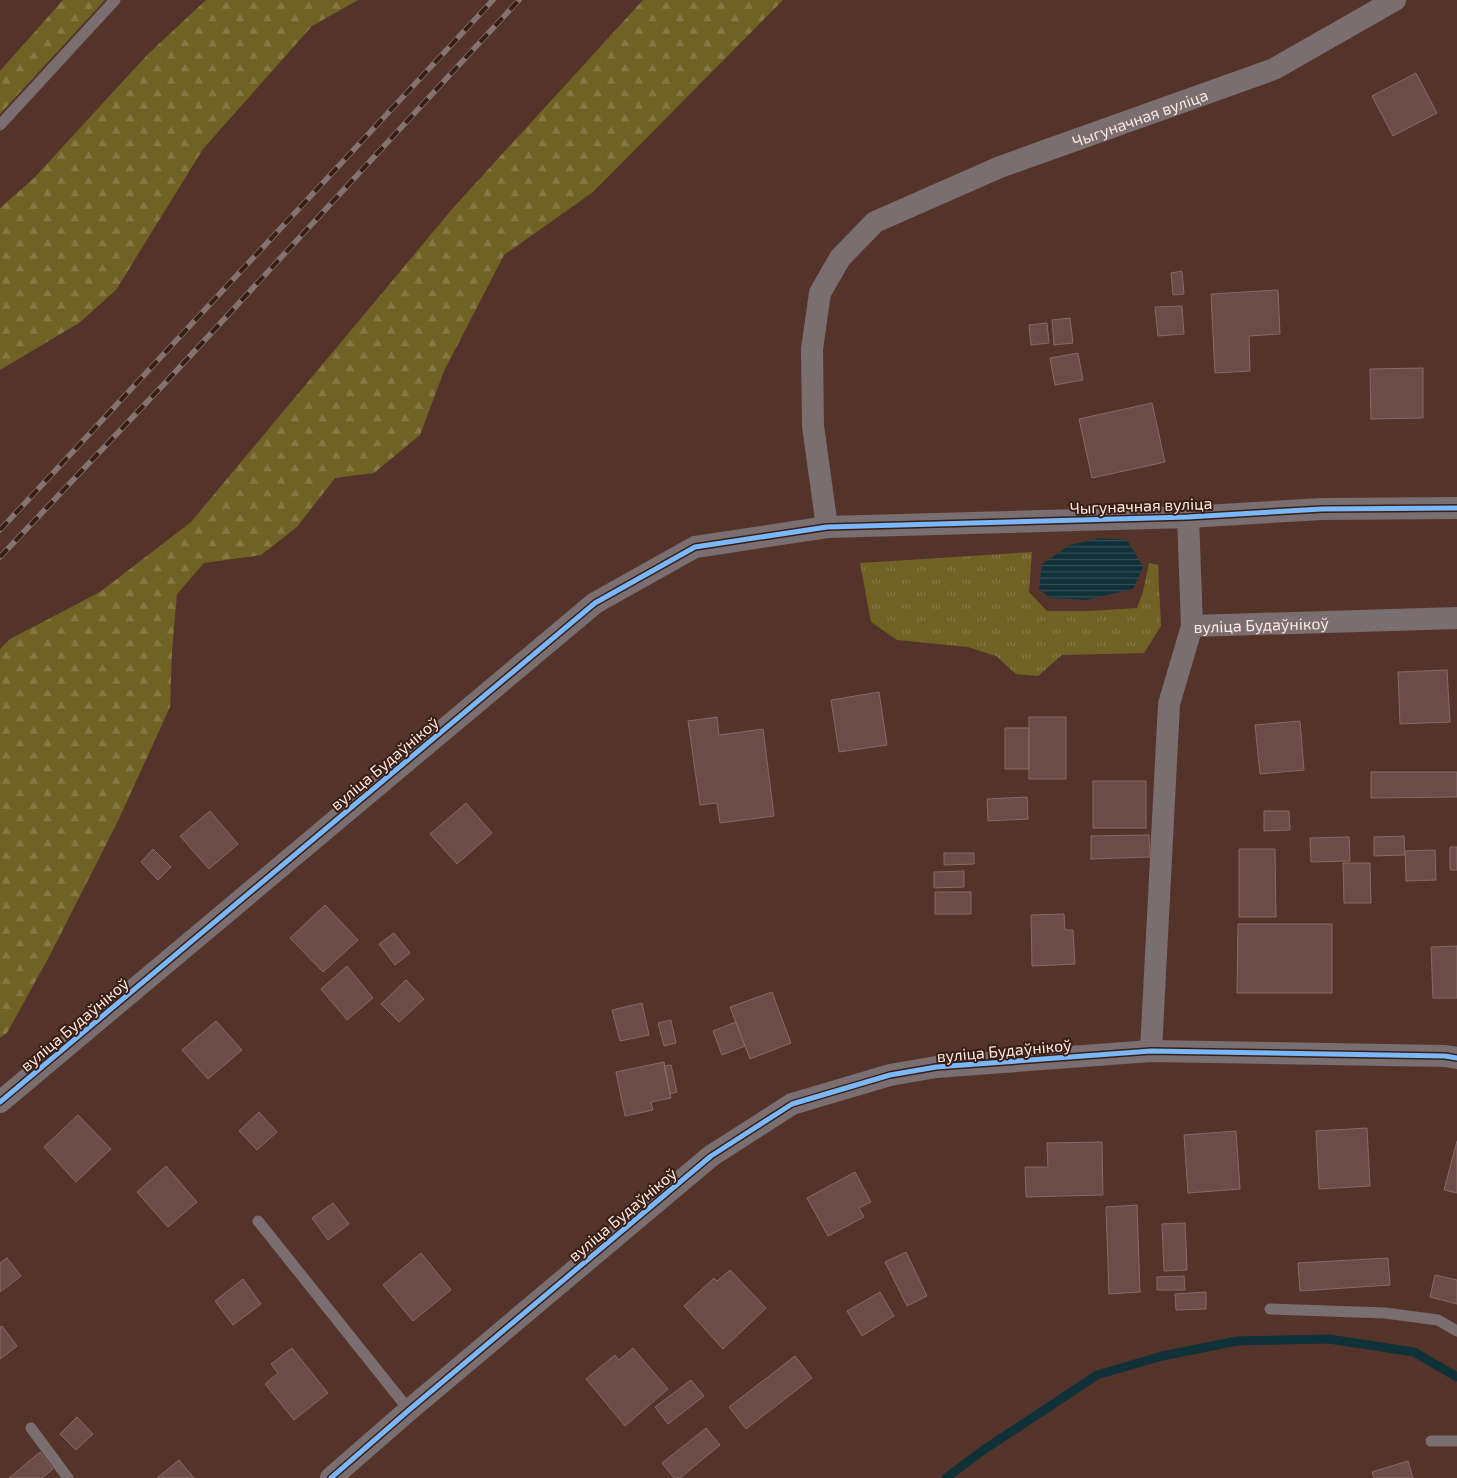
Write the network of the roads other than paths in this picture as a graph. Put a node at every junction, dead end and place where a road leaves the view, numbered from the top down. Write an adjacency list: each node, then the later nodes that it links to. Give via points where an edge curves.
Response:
1 (115, 0): 3 (lane)
2 (1395, 0): 6 (street, Чыгуначная вуліца, via 1274,69 1000,167 875,222 840,258 820,293 812,349 813,426)
3 (0, 125)
4 (1457, 508): 5 (street, Чыгуначная вуліца, via 1322,508)
5 (1188, 517): 6 (street, Чыгуначная вуліца); 8 (street)
6 (827, 527): 11 (street, вуліца Будаўнікоў, via 695,547 595,603)
7 (1457, 618): 8 (street, вуліца Будаўнікоў)
8 (1192, 626): 9 (street, вуліца Будаўнікоў, via 1169,704)
9 (1151, 1051): 10 (street, вуліца Будаўнікоў); 15 (street, вуліца Будаўнікоў, via 936,1067 890,1075 792,1104 711,1156)
10 (1457, 1058)
11 (0, 1102)
12 (258, 1221): 15 (lane)
13 (1270, 1309): 14 (lane, via 1385,1313 1438,1320)
14 (1457, 1331)
15 (409, 1410): 20 (street, вуліца Будаўнікоў)
16 (32, 1428): 19 (lane)
17 (1431, 1441): 18 (lane)
18 (1457, 1441)
19 (68, 1478)
20 (331, 1478)

